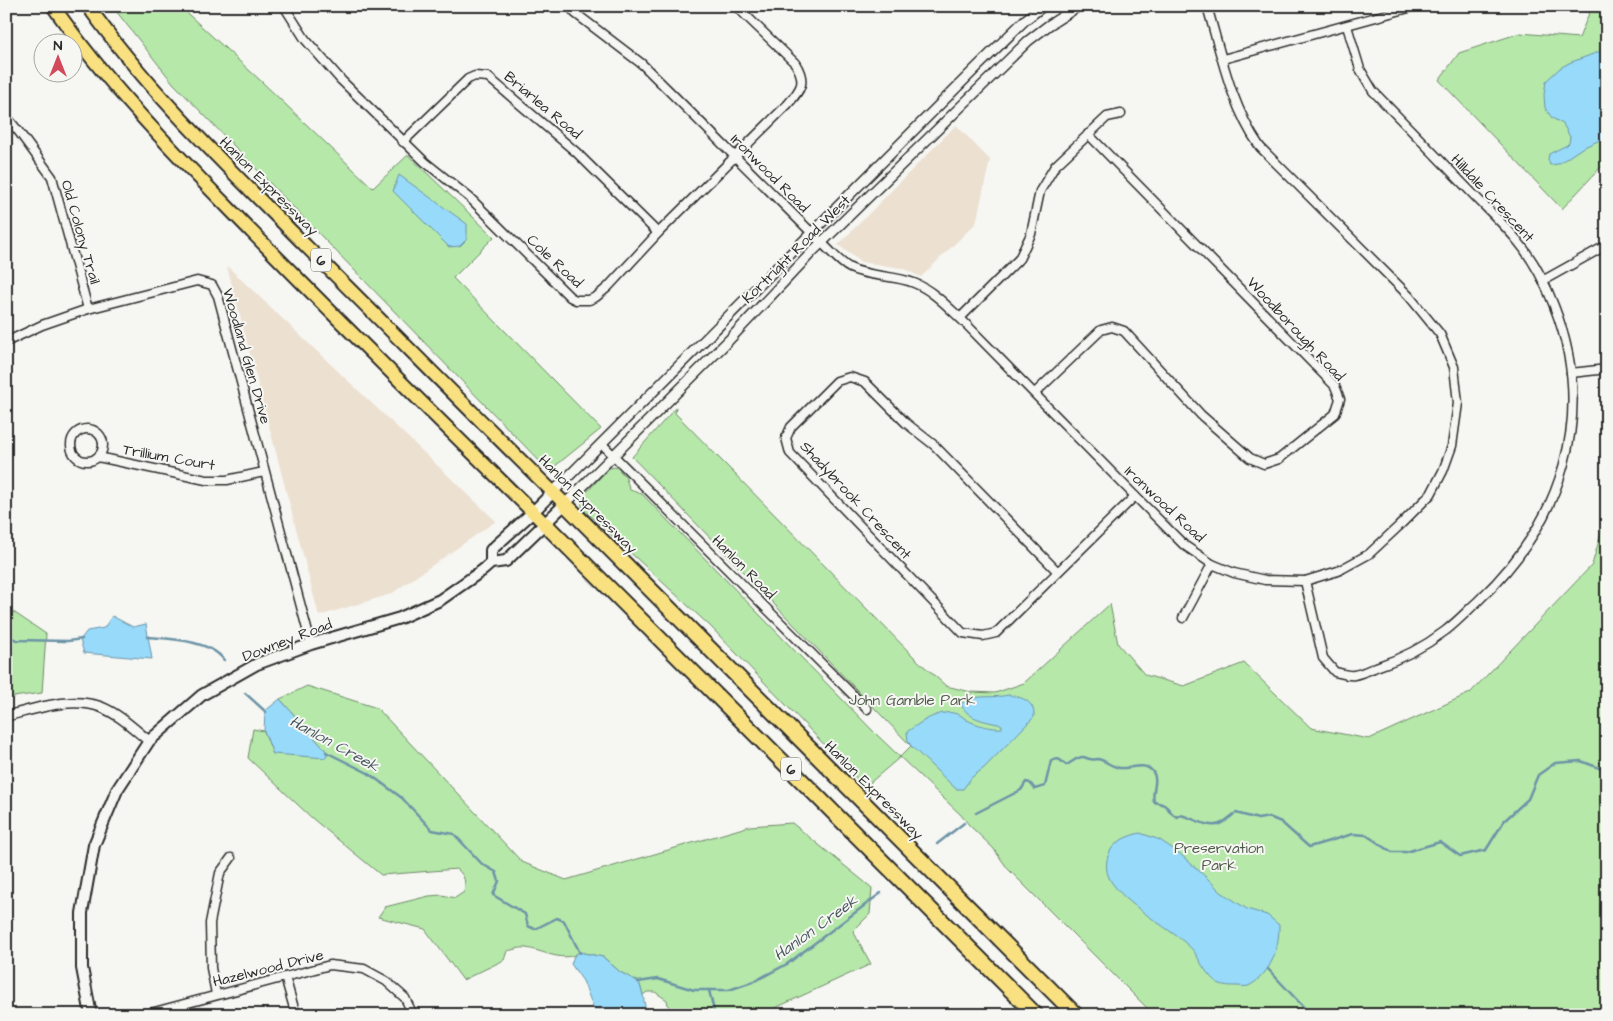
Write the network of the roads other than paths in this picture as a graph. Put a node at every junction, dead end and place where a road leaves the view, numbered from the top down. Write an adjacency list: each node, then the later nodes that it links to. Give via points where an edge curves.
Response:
1 (53, 6): 35 (highway, 6, via 147,124)
2 (88, 6): 32 (highway, Hanlon Expressway / 6, via 156,91 215,155)
3 (284, 6): 15 (street, Cole Road, via 321,59)
4 (569, 6): 16 (street, Ironwood Road, via 642,64)
5 (736, 6): 16 (street, Cole Road, via 795,63 802,79 797,94)
6 (1043, 6): 17 (street, Kortright Road West, via 993,50)
7 (1079, 6): 19 (street, Kortright Road West, via 1028,41)
8 (1207, 6): 11 (street, Ironwood Road)
9 (1416, 6): 10 (street)
10 (1347, 26): 11 (street); 21 (street, Hilldale Crescent, via 1360,69 1373,91 1516,239)
11 (1223, 59): 40 (street, Ironwood Road, via 1240,114 1260,146 1409,296 1440,334 1454,367 1458,403 1452,446 1431,494 1368,554 1338,570)
12 (1121, 114): 14 (street, via 1107,117)
13 (6, 116): 22 (street, Old Colony Trail, via 52,177)
14 (1088, 134): 23 (street, via 1055,166 1040,191 1031,234 1020,258); 27 (street, Woodborough Road, via 1335,386 1340,399 1336,414 1279,459 1264,464 1250,458 1201,415 1124,331 1112,328 1101,330)
15 (403, 142): 18 (street, Briarlea Road, via 468,79 488,77 576,152); 18 (street, Cole Road, via 470,198 576,300 596,297)
16 (735, 158): 17 (street, Ironwood Road); 18 (street, Cole Road)
17 (811, 232): 19 (street, Ironwood Road); 28 (street, Kortright Road West)
18 (658, 233)
19 (822, 244): 23 (street, Ironwood Road, via 849,268 914,283 932,293); 29 (street, Kortright Road West)
20 (1607, 245): 21 (street)
21 (1544, 280): 26 (street, Hilldale Crescent, via 1563,328)
22 (88, 309): 24 (street, Woodland Glen Drive, via 42,324); 31 (street, Woodland Glen Drive, via 197,281 212,285 218,296)
23 (960, 318): 27 (street, Ironwood Road)
24 (6, 342)
25 (1607, 369): 26 (street)
26 (1572, 373): 40 (street, Hilldale Crescent, via 1570,439 1555,493 1518,558 1446,631 1398,660 1354,675 1335,672 1323,658)
27 (1035, 393): 33 (street, Ironwood Road)
28 (602, 444): 29 (street, Hanlon Road); 32 (street, Kortright Road West)
29 (614, 456): 34 (street, Kortright Road West); 43 (street, Hanlon Road)
30 (98, 457): 30 (street, Trillium Court, via 104,447 98,432 90,428 78,431 70,445 72,452 86,462); 31 (street, Trillium Court, via 206,480 227,480)
31 (264, 472): 42 (street, Woodland Glen Drive)
32 (553, 492): 34 (highway, Hanlon Expressway / 6); 35 (main road, Downey Road)
33 (1134, 496): 38 (street, Ironwood Road, via 1184,545); 39 (street, Shadybrook Crescent)
34 (565, 504): 36 (main road, Kortright Road West); 54 (highway, Hanlon Expressway / 6)
35 (533, 512): 36 (highway, 6); 37 (main road, Downey Road, via 491,550)
36 (545, 524): 37 (main road, Downey Road, via 506,561); 53 (highway, 6)
37 (491, 563): 42 (main road, Downey Road, via 440,600 400,618)
38 (1212, 564): 40 (street, Ironwood Road, via 1265,580); 41 (street)
39 (1057, 571): 39 (street, Shadybrook Crescent, via 934,445 906,423 865,382 850,376 837,381 791,427 786,438 790,453 963,633 983,636 996,633)
40 (1305, 581)
41 (1184, 618)
42 (311, 644): 45 (main road, Downey Road, via 257,664 202,695)
43 (867, 709)
44 (6, 716): 45 (street, via 62,703 81,703 101,707 116,715)
45 (149, 741): 49 (main road, Downey Road, via 117,790 94,845 82,913 82,968)
46 (232, 858): 48 (street, via 220,873 210,923 211,968)
47 (285, 977): 48 (street, Hazelwood Drive); 51 (street); 52 (street, Hazelwood Drive, via 330,965 364,969 386,981 405,998)
48 (216, 994): 50 (street, Hazelwood Drive)
49 (91, 1015)
50 (143, 1015)
51 (296, 1015)
52 (412, 1015)
53 (1036, 1015)
54 (1076, 1015)

